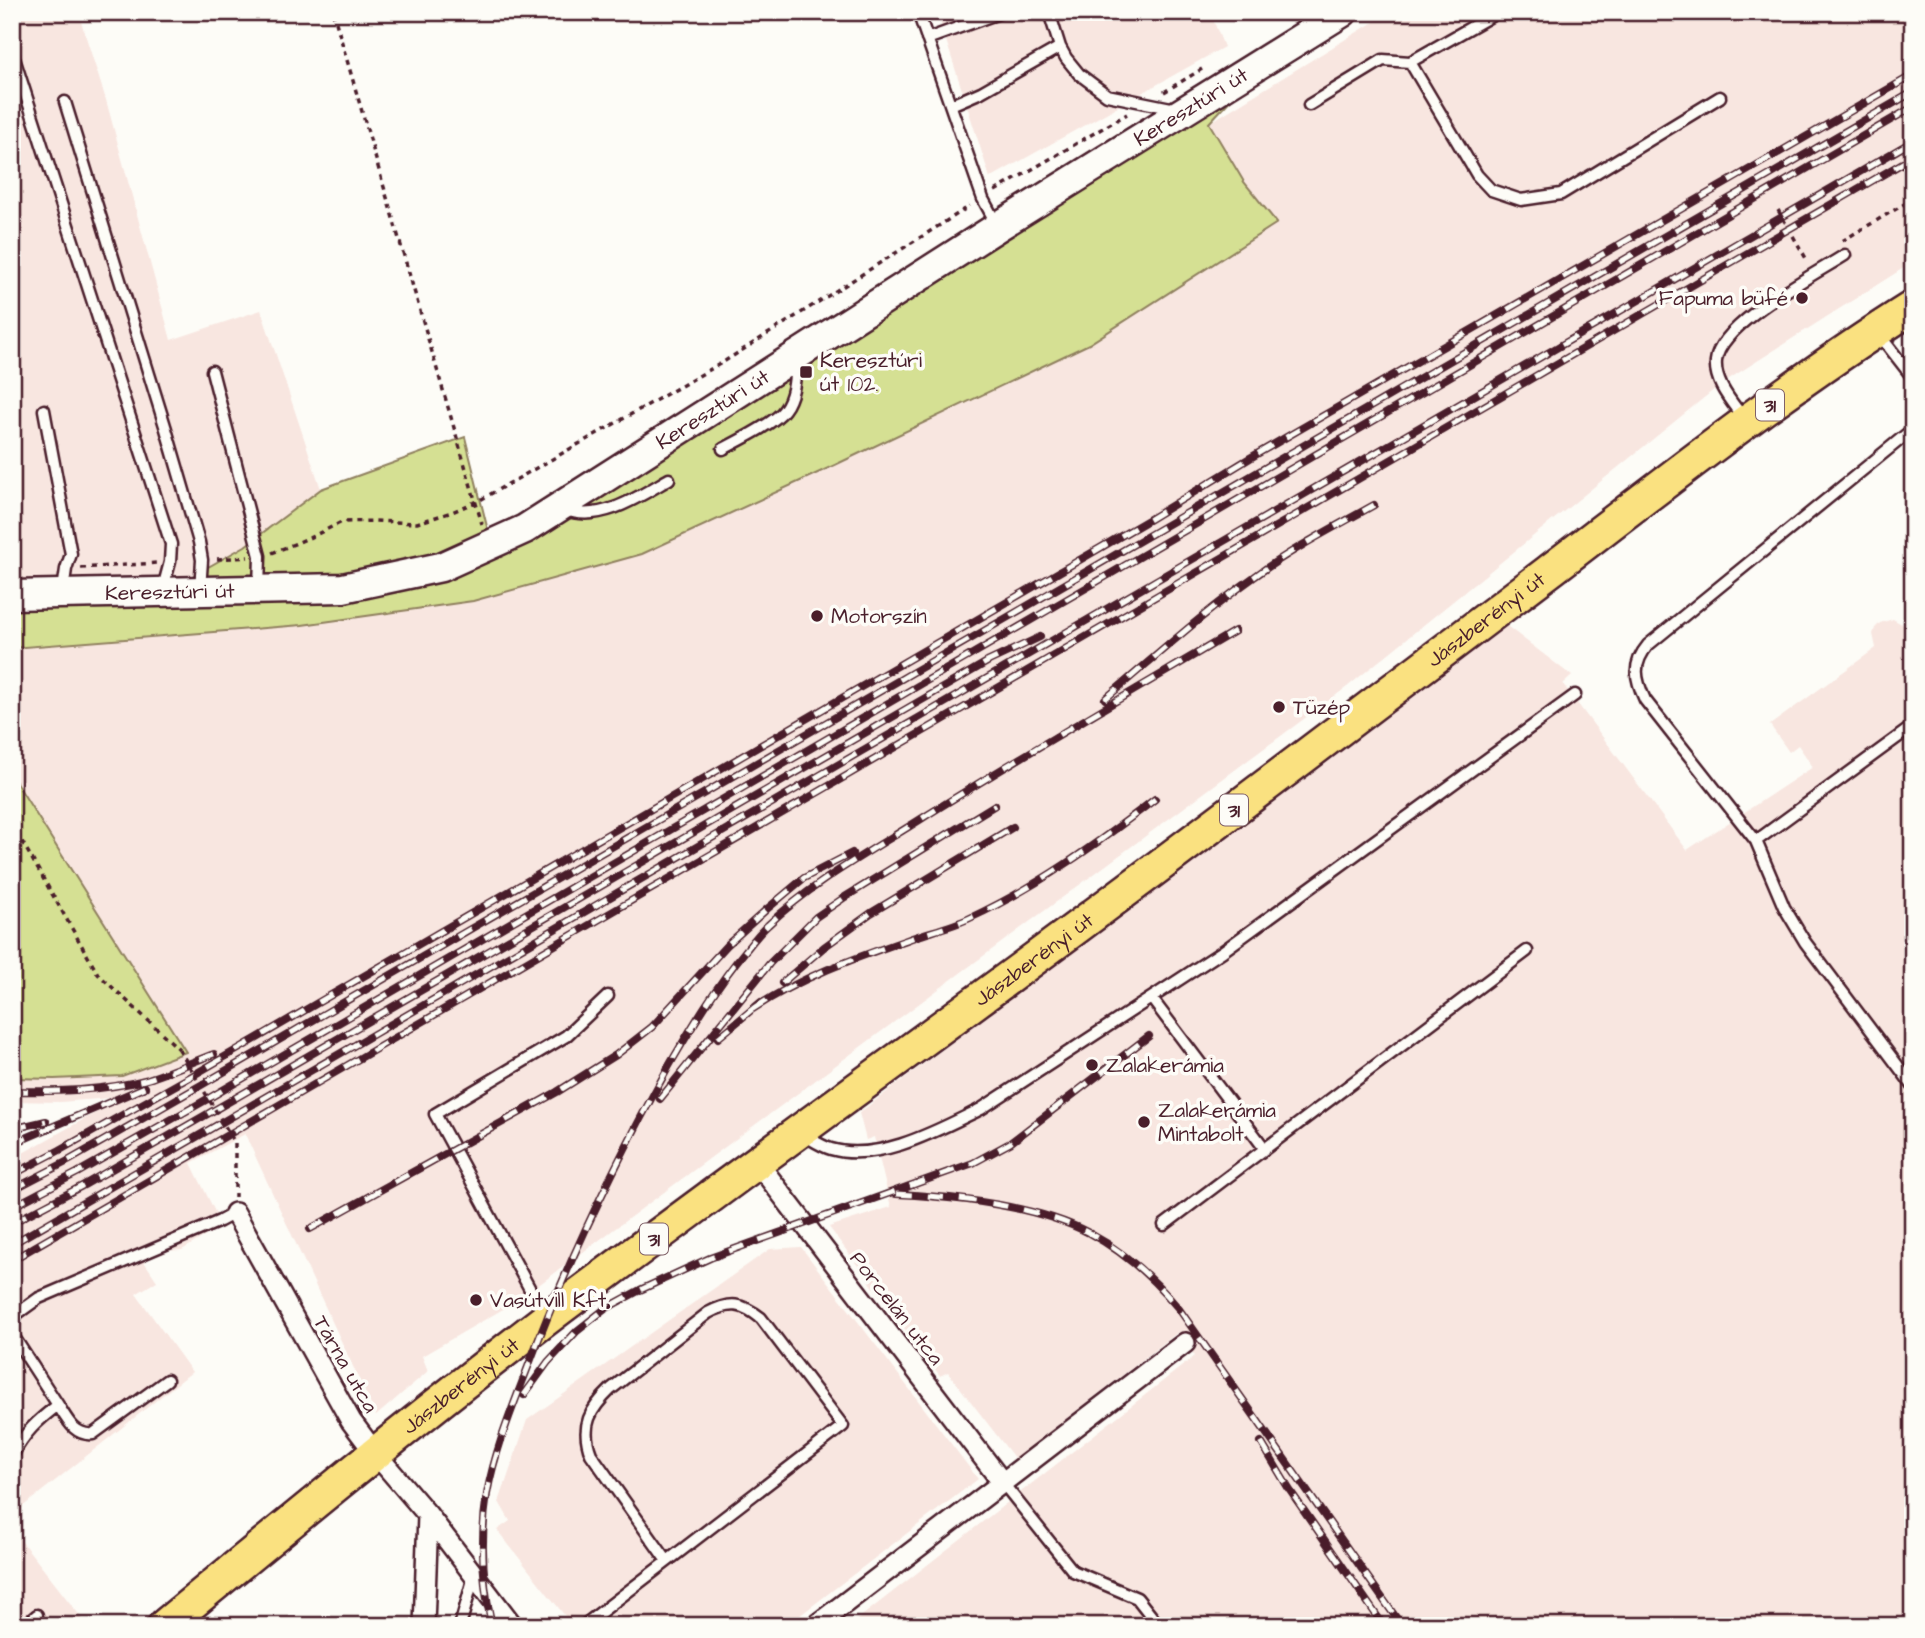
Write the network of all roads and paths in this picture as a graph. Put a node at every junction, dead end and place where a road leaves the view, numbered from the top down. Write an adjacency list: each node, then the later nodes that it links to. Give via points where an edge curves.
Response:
1 (332, 12): 35 (path)
2 (918, 12): 7 (lane)
3 (1049, 12): 8 (lane)
4 (1343, 12): 17 (main road, Keresztúri út)
5 (1498, 12): 10 (lane)
6 (999, 13): 7 (lane)
7 (927, 39): 15 (lane)
8 (1060, 47): 14 (lane, via 1079,74 1107,94); 15 (lane)
9 (12, 52): 38 (lane, via 171,544)
10 (1410, 62): 12 (lane, via 1477,175 1490,190 1521,200 1561,194); 16 (lane, via 1383,60)
11 (1204, 68): 14 (path)
12 (1720, 97)
13 (65, 102): 37 (lane)
14 (1146, 103): 17 (lane); 18 (path)
15 (951, 105): 18 (lane)
16 (1309, 105)
17 (1185, 111): 21 (main road, Keresztúri út)
18 (983, 198): 21 (lane); 36 (path, via 725,361 480,499 417,523 342,522)
19 (1913, 199): 22 (path, via 1839,243)
20 (1778, 210): 23 (path)
21 (999, 226): 26 (main road, Keresztúri út)
22 (1844, 256): 23 (lane)
23 (1815, 274): 30 (lane, via 1748,316 1718,351 1721,384)
24 (1913, 307): 25 (main road, Jászberényi út / 31)
25 (1876, 330): 28 (lane); 30 (main road, Jászberényi út / 31)
26 (796, 355): 32 (lane, via 795,385 784,411); 34 (main road, Keresztúri út)
27 (212, 371): 36 (lane)
28 (1913, 378)
29 (44, 410): 39 (lane, via 71,554)
30 (1746, 422): 52 (main road, Jászberényi út / 31)
31 (1913, 429): 47 (lane, via 1648,645 1637,664 1645,700)
32 (723, 449)
33 (669, 479): 34 (lane, via 602,512 578,514)
34 (559, 507): 35 (main road, Keresztúri út)
35 (488, 546): 40 (main road, Keresztúri út, via 441,567 343,588)
36 (260, 556): 37 (path); 40 (lane)
37 (202, 560): 41 (lane)
38 (170, 562): 39 (path); 42 (lane)
39 (64, 581): 42 (main road, Keresztúri út); 43 (main road, Keresztúri út)
40 (259, 590): 41 (main road, Keresztúri út)
41 (200, 591): 42 (main road, Keresztúri út)
42 (162, 592)
43 (12, 595)
44 (1575, 695): 50 (lane)
45 (1913, 726): 47 (lane)
46 (12, 824): 55 (path, bridge, via 98,974 179,1049 235,1143)
47 (1756, 841): 51 (lane, via 1784,907 1805,942)
48 (1527, 951): 53 (lane)
49 (608, 996): 57 (lane, via 566,1037 436,1114)
50 (1152, 999): 52 (lane, via 991,1103 943,1128 862,1153 830,1149); 53 (lane)
51 (1913, 1086)
52 (799, 1132): 54 (main road, Jászberényi út / 31)
53 (1265, 1149): 56 (lane)
54 (757, 1162): 57 (main road, Jászberényi út / 31); 65 (street, Porcelán utca)
55 (235, 1213): 58 (lane, via 38,1298); 63 (street, Tárna utca, via 351,1421)
56 (1164, 1225)
57 (546, 1319): 63 (main road, Jászberényi út / 31)
58 (12, 1321)
59 (12, 1334): 62 (lane)
60 (1185, 1343): 65 (street)
61 (167, 1380): 62 (lane, via 93,1434 77,1431)
62 (58, 1405): 64 (lane, via 32,1425)
63 (375, 1453): 66 (street, Tárna utca); 71 (main road, Jászberényi út / 31)
64 (12, 1456)
65 (1002, 1482): 76 (street); 77 (lane, via 1073,1571 1137,1598)
66 (428, 1515): 68 (street, Tárna utca); 72 (street)
67 (667, 1561): 67 (lane, via 844,1426 761,1318 738,1304 708,1313 611,1389 588,1421 591,1454); 75 (lane)
68 (474, 1574): 73 (lane); 74 (street, Tárna utca)
69 (37, 1615): 70 (lane)
70 (24, 1626)
71 (164, 1626)
72 (424, 1626)
73 (460, 1626)
74 (513, 1626)
75 (583, 1626)
76 (815, 1626)
77 (1159, 1626)

